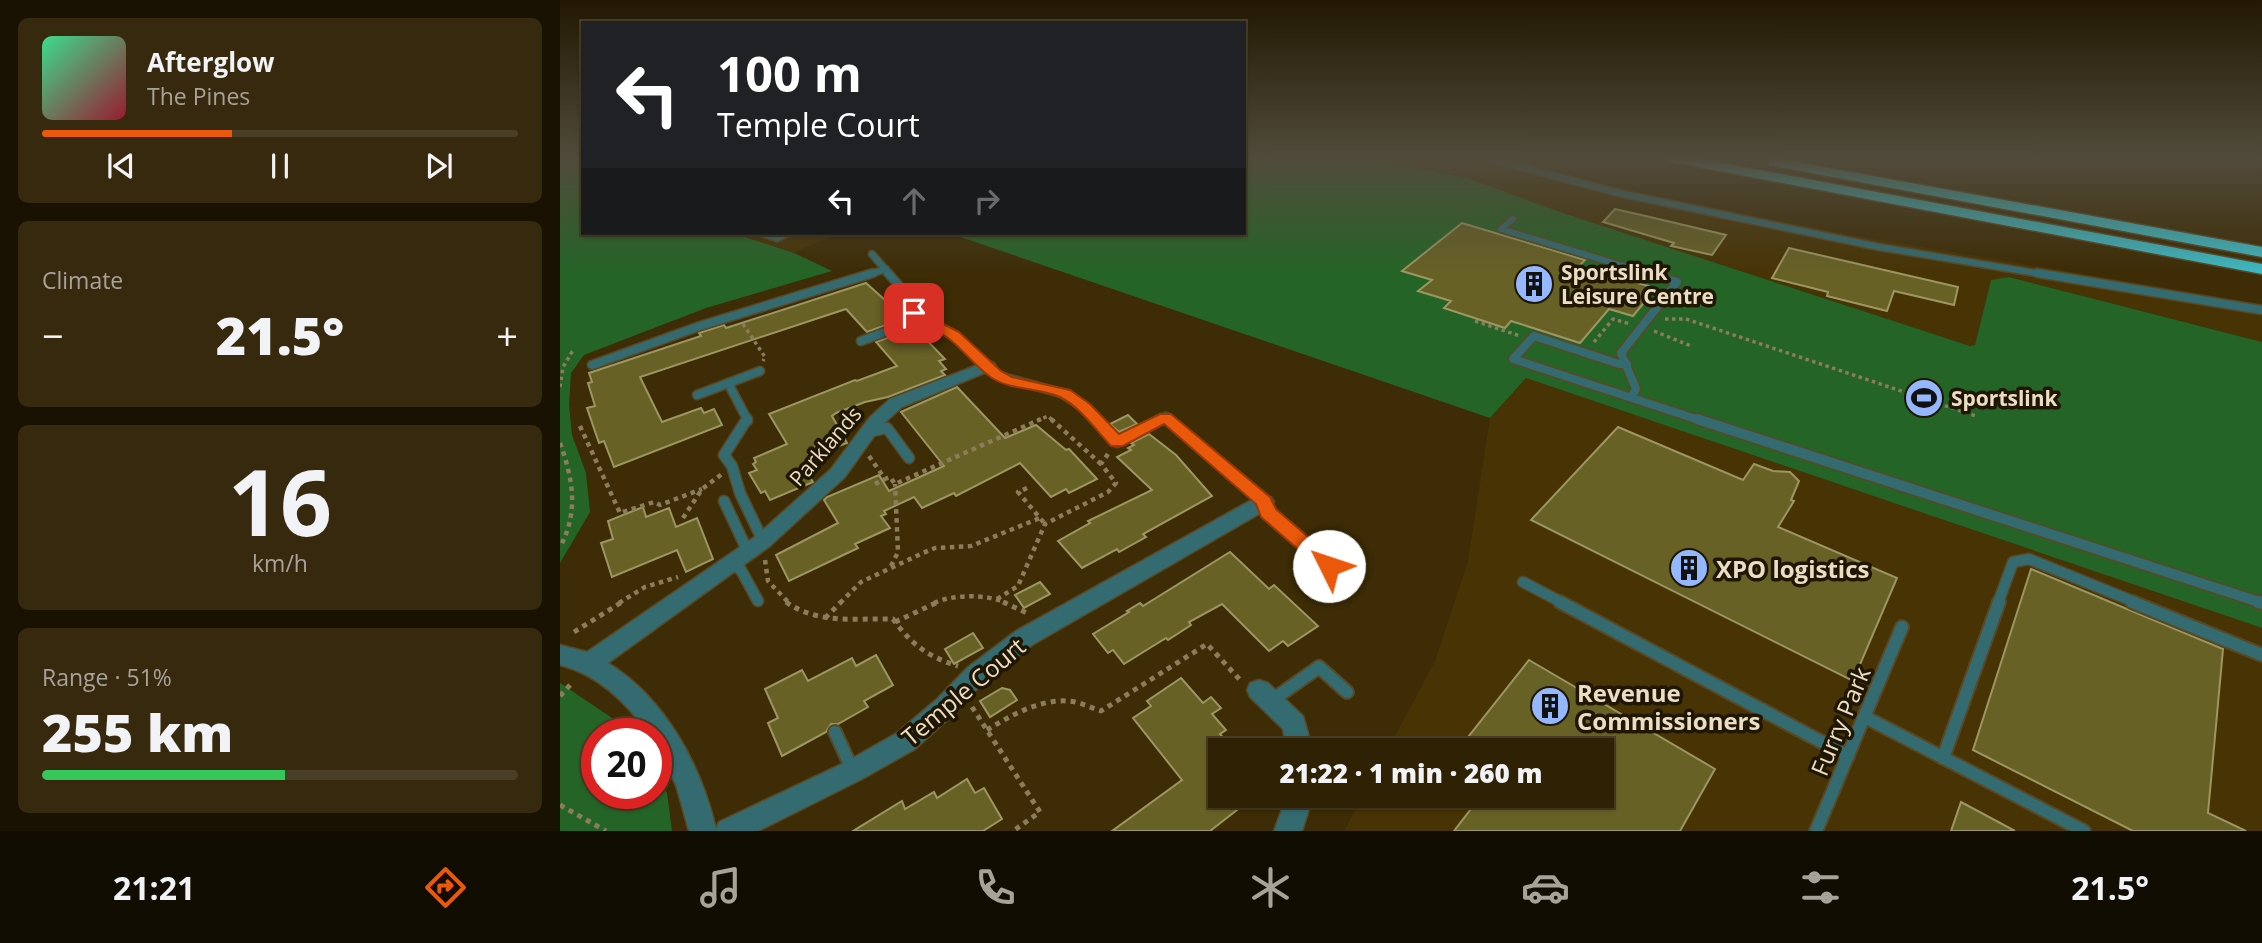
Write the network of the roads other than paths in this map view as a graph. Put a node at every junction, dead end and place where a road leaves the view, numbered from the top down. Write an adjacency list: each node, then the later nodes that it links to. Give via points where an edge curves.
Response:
1 (1631, 196): 11 (lane, via 1879,247)
2 (1873, 196): 10 (highway)
3 (1958, 196): 7 (highway)
4 (1513, 219): 14 (lane, via 1502,229 1677,282 1622,353)
5 (767, 235): 6 (lane)
6 (784, 235)
7 (2262, 251)
8 (872, 254): 9 (lane)
9 (887, 269): 12 (lane, via 914,303 914,313); 15 (lane)
10 (2262, 269)
11 (2262, 310)
12 (920, 319): 13 (lane); 16 (lane, via 954,335)
13 (861, 341)
14 (1627, 364): 20 (lane, via 1636,390); 20 (lane, via 1534,336 1513,359)
15 (592, 365)
16 (988, 366): 21 (street, Parklands, via 896,403); 24 (lane, via 1007,380 1065,394 1117,442 1166,417)
17 (760, 371): 18 (lane)
18 (728, 383): 19 (lane); 25 (lane, via 748,421 724,455 740,494)
19 (698, 395)
20 (1631, 397): 29 (lane)
21 (864, 438): 22 (lane, via 887,428); 25 (street, Parklands, via 838,473)
22 (909, 458)
23 (724, 501): 25 (lane)
24 (1264, 502): 26 (lane, via 1268,512); 41 (street, Temple Court, via 1024,639 906,741)
25 (747, 552): 28 (lane, via 741,570); 33 (street, Parklands)
26 (1329, 566)
27 (1523, 582): 39 (lane)
28 (758, 601)
29 (2262, 603)
30 (1902, 627): 36 (lane, Furry Park)
31 (560, 655): 33 (street)
32 (2262, 655): 40 (lane, via 2029,559 2012,562)
33 (590, 663): 43 (street, via 631,693 652,720 684,772)
34 (1258, 692): 35 (lane, via 1319,667); 38 (street, via 1294,724)
35 (1347, 692)
36 (1865, 717): 39 (lane, Furry Park); 40 (lane)
37 (835, 732): 41 (lane)
38 (1297, 738)
39 (1848, 756): 46 (lane, Furry Park)
40 (1942, 758): 47 (lane)
41 (853, 771): 44 (street, Temple Court)
42 (1296, 808): 45 (street)
43 (703, 831)
44 (729, 831)
45 (1288, 831)
46 (1816, 831)
47 (2084, 831)

